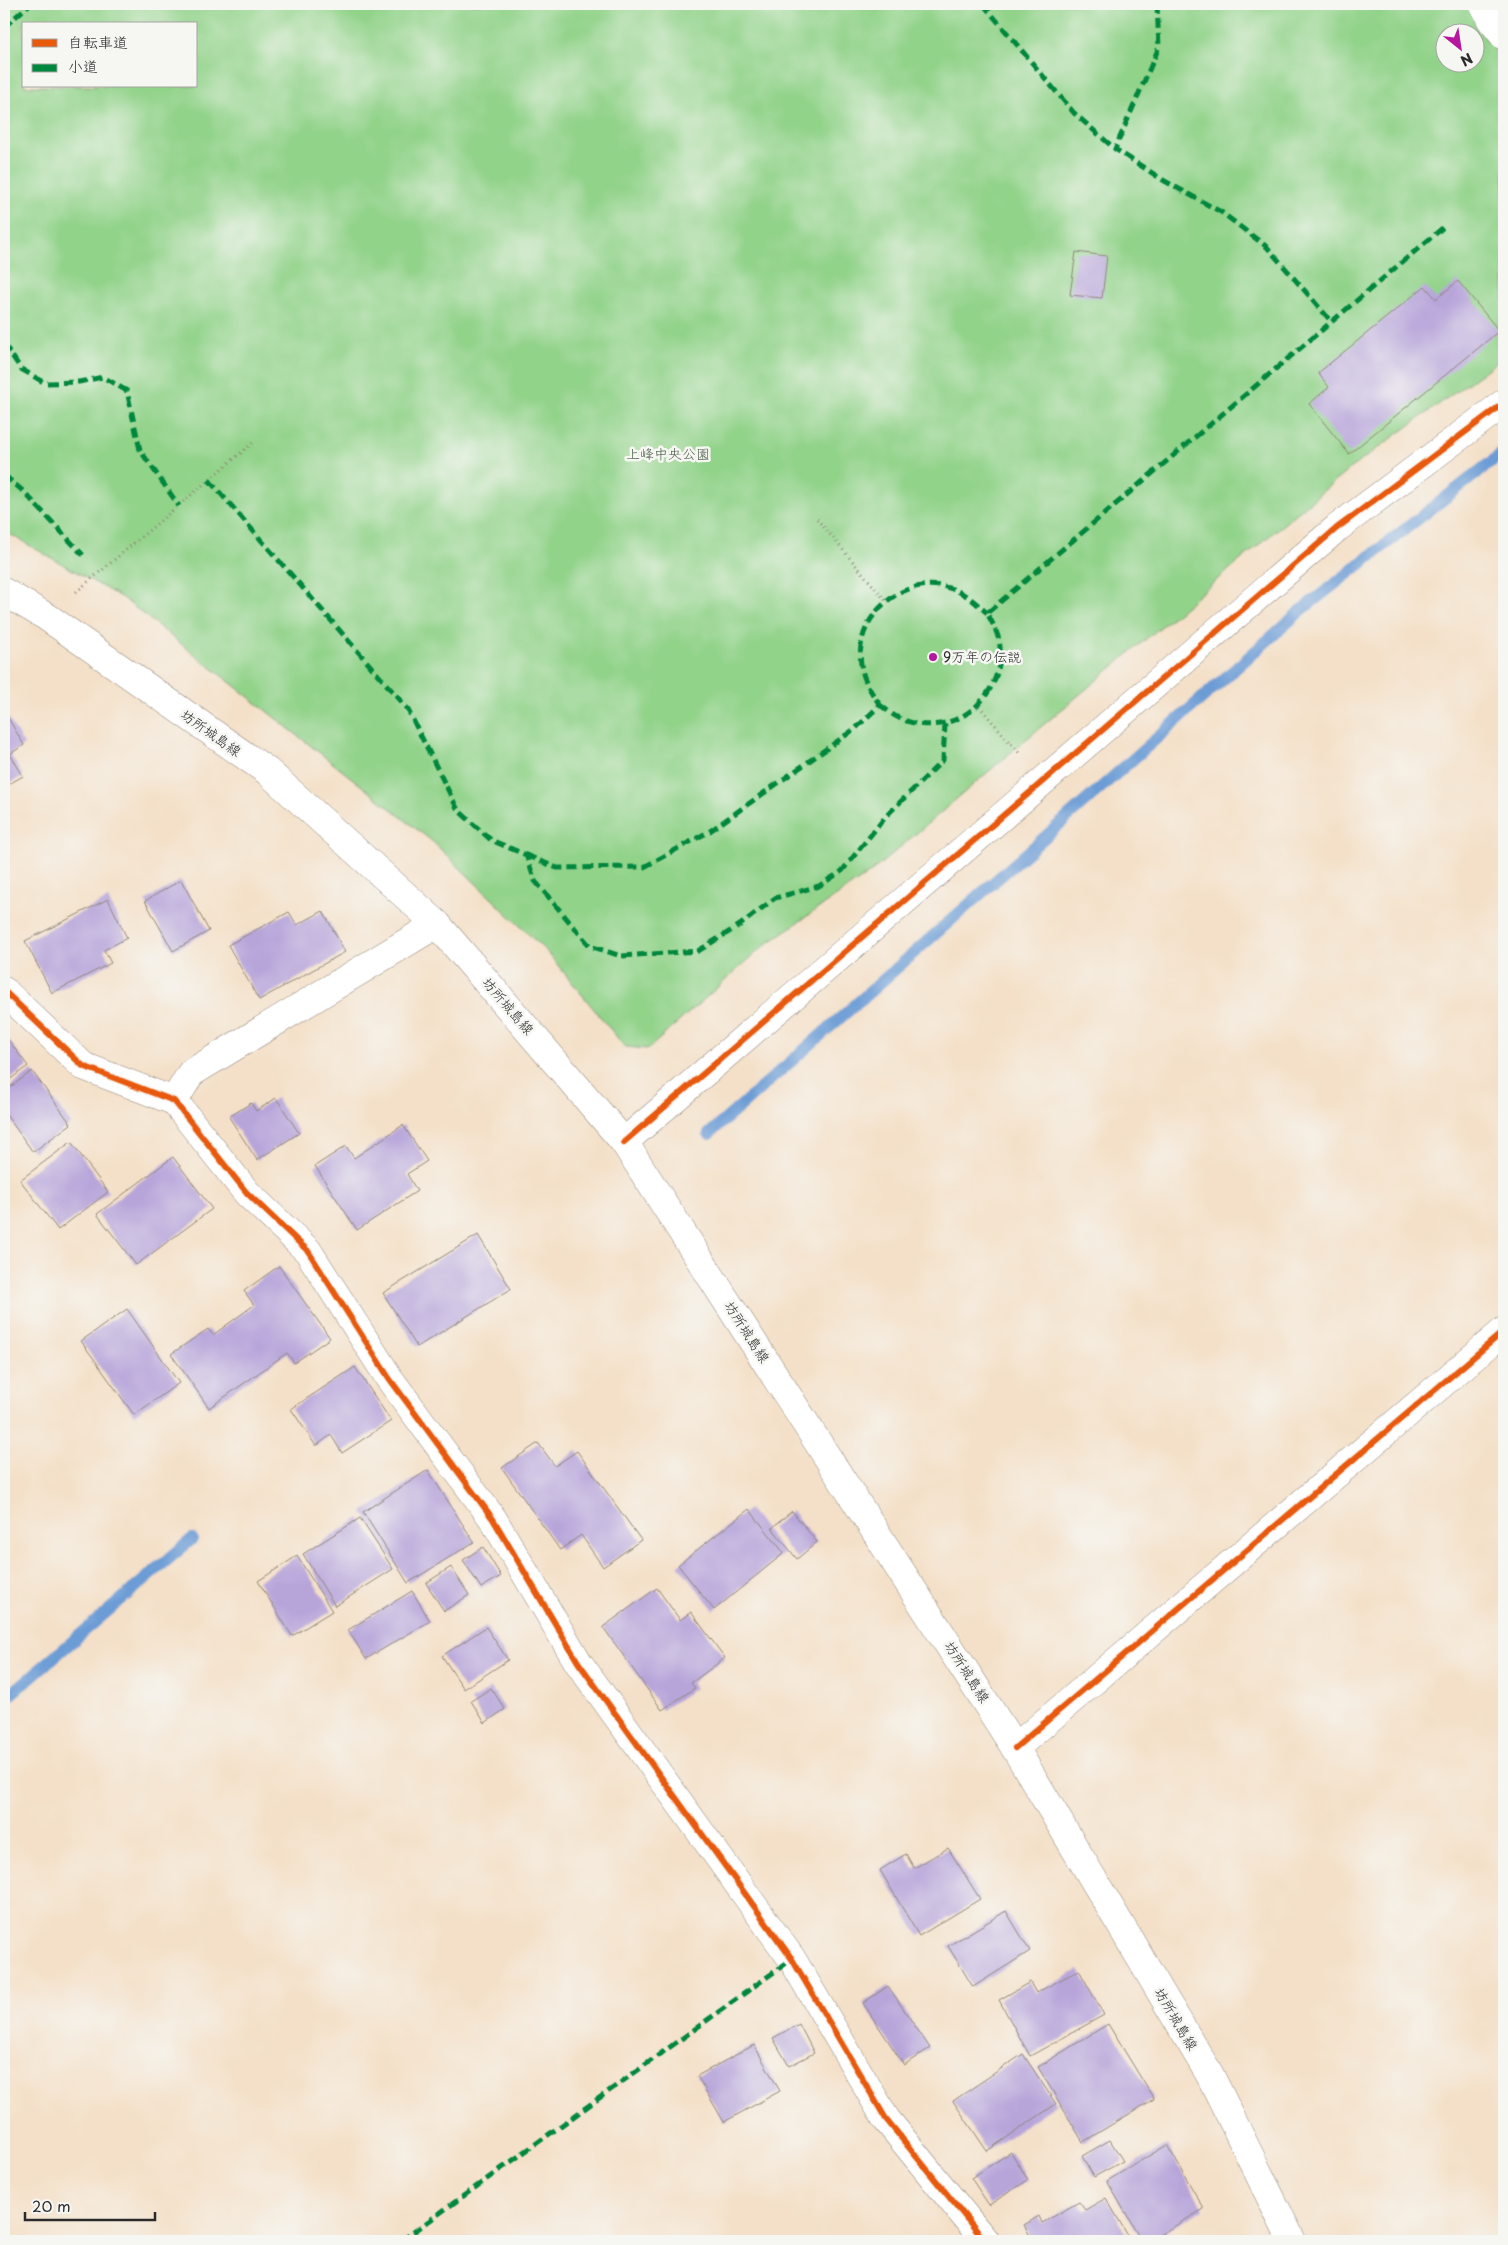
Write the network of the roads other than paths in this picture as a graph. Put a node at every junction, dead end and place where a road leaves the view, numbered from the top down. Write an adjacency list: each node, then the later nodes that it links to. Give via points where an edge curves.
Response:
1 (1483, 4): 2 (street)
2 (1504, 36)
3 (1504, 403): 8 (street, via 1338,528)
4 (4, 592): 5 (street, 坊所城島線, via 47,617 266,772)
5 (437, 924): 7 (street, via 191,1074); 8 (street, 坊所城島線)
6 (4, 991): 7 (street, via 83,1066)
7 (174, 1101): 11 (street, via 247,1193 308,1251 389,1378 494,1519 578,1662 792,1959 886,2119)
8 (624, 1142): 10 (street, 坊所城島線)
9 (1504, 1331): 10 (street)
10 (1015, 1748): 12 (street, 坊所城島線, via 1210,2075)
11 (985, 2241)
12 (1292, 2241)

